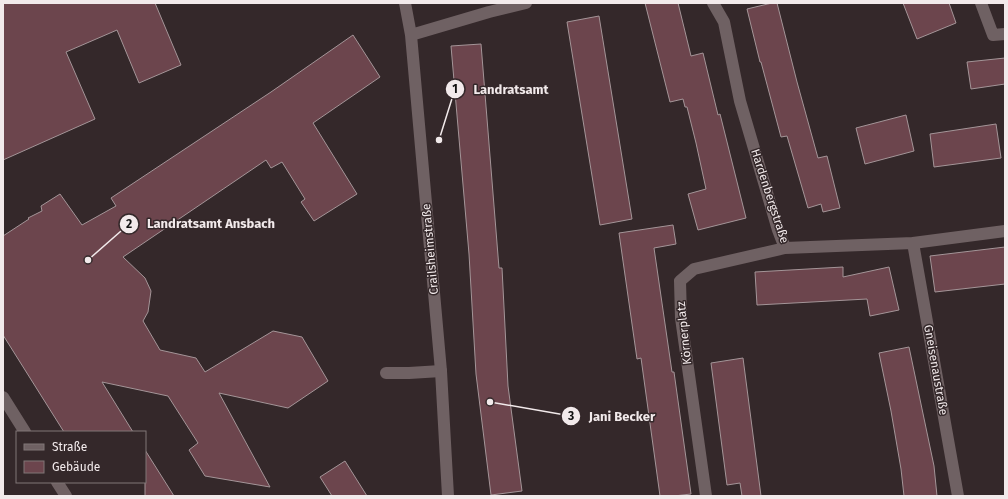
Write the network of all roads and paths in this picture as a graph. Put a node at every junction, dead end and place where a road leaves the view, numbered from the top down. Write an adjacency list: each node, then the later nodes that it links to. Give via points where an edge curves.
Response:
1 (405, 3): 6 (street, Crailsheimstraße)
2 (526, 3): 6 (street)
3 (713, 3): 9 (street, Hardenbergstraße, via 724,22 740,101)
4 (981, 3): 5 (street, via 993,35)
5 (1005, 34)
6 (411, 35): 10 (street, Crailsheimstraße)
7 (1005, 231): 8 (street, Hardenbergstraße)
8 (914, 243): 9 (street, Hardenbergstraße); 18 (street, Gneisenaustraße)
9 (785, 248): 17 (street, Körnerplatz, via 694,269 680,281 681,318)
10 (441, 371): 11 (street); 16 (street, Crailsheimstraße)
11 (386, 373)
12 (3, 397): 13 (street)
13 (24, 431)
14 (58, 483): 15 (street)
15 (66, 496)
16 (448, 496)
17 (706, 496)
18 (958, 496)

